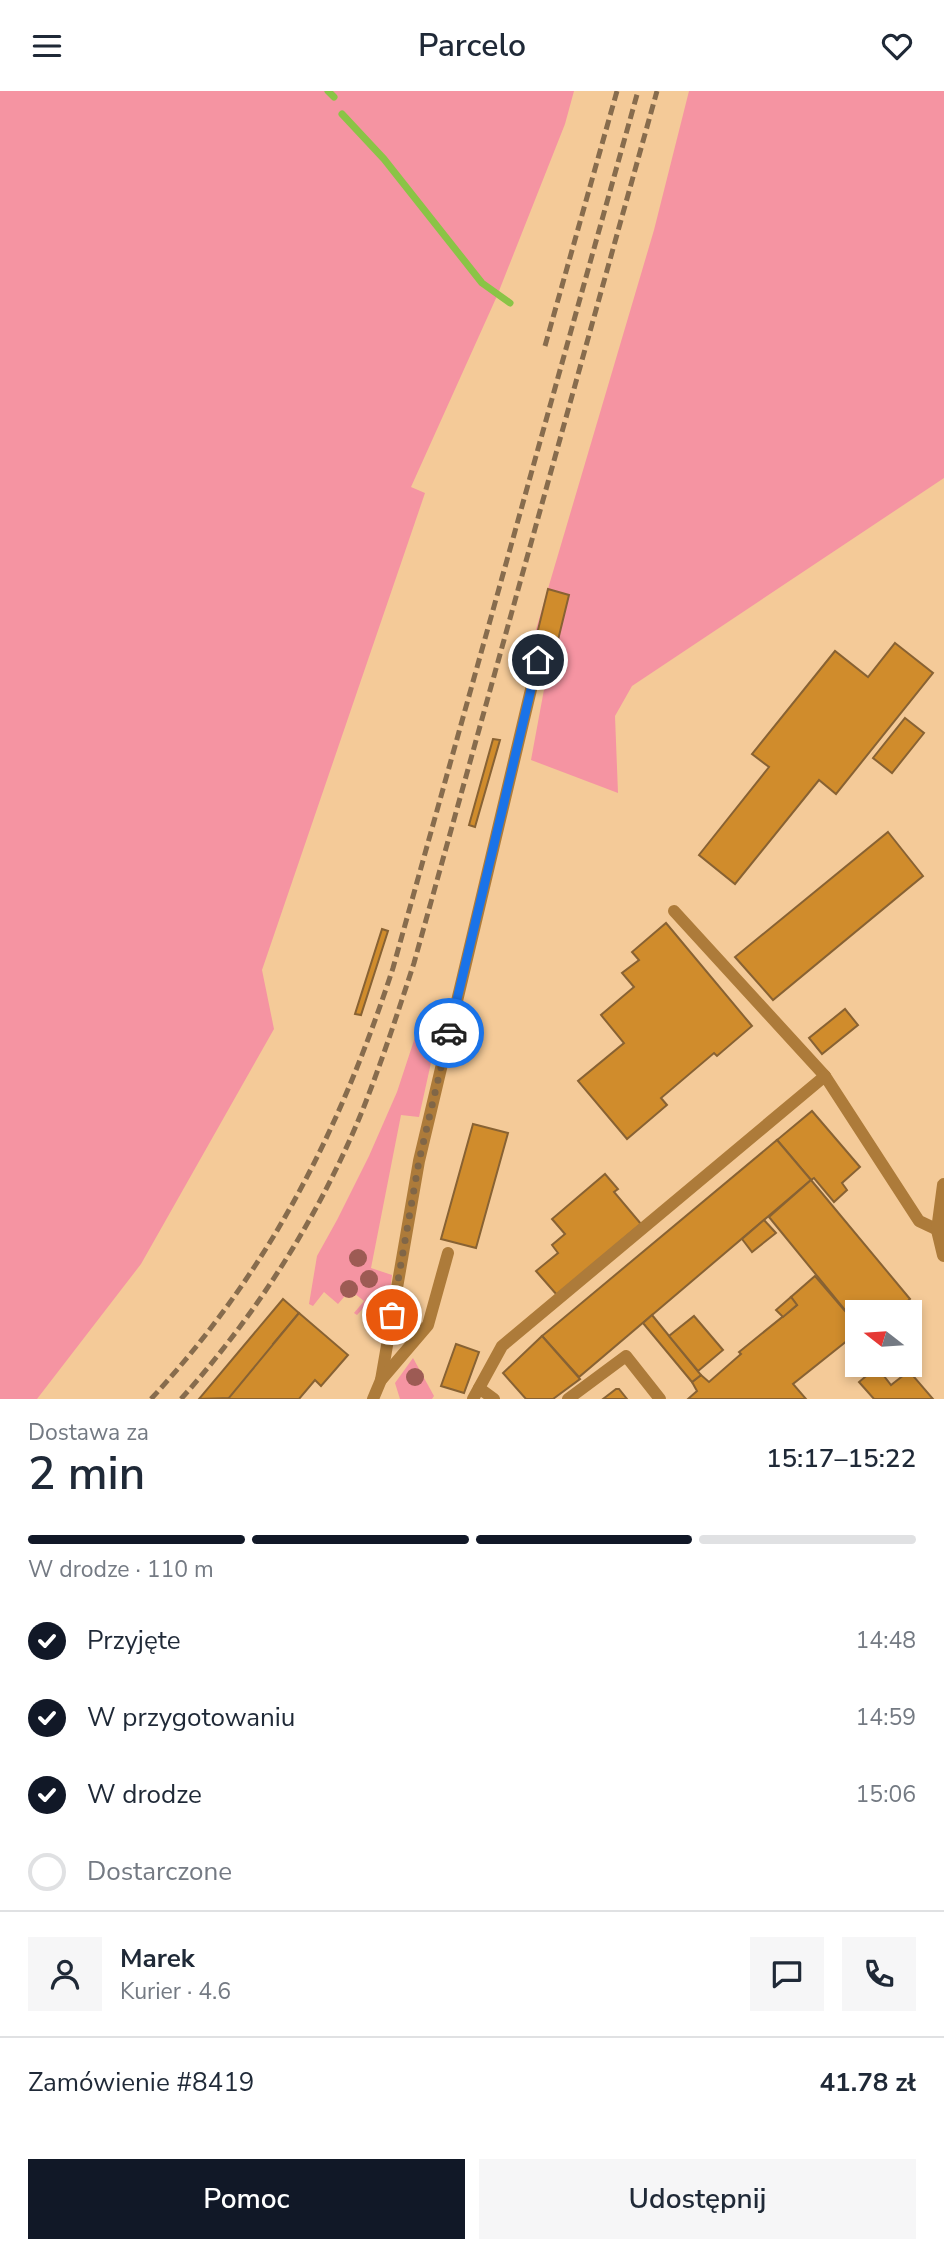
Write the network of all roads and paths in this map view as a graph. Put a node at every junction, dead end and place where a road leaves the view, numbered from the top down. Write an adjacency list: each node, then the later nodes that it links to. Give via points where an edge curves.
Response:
1 (538, 660): 8 (lane, via 419,1161)
2 (674, 911): 3 (lane)
3 (825, 1076): 5 (lane, via 919,1221); 9 (lane, via 502,1346)
4 (944, 1185): 5 (street)
5 (938, 1230): 7 (street)
6 (448, 1253): 8 (lane, via 428,1325)
7 (944, 1255)
8 (381, 1380): 10 (lane)
9 (476, 1394): 11 (lane)
10 (373, 1399)
11 (494, 1399)
12 (568, 1399): 13 (lane, via 626,1356)
13 (660, 1399)

